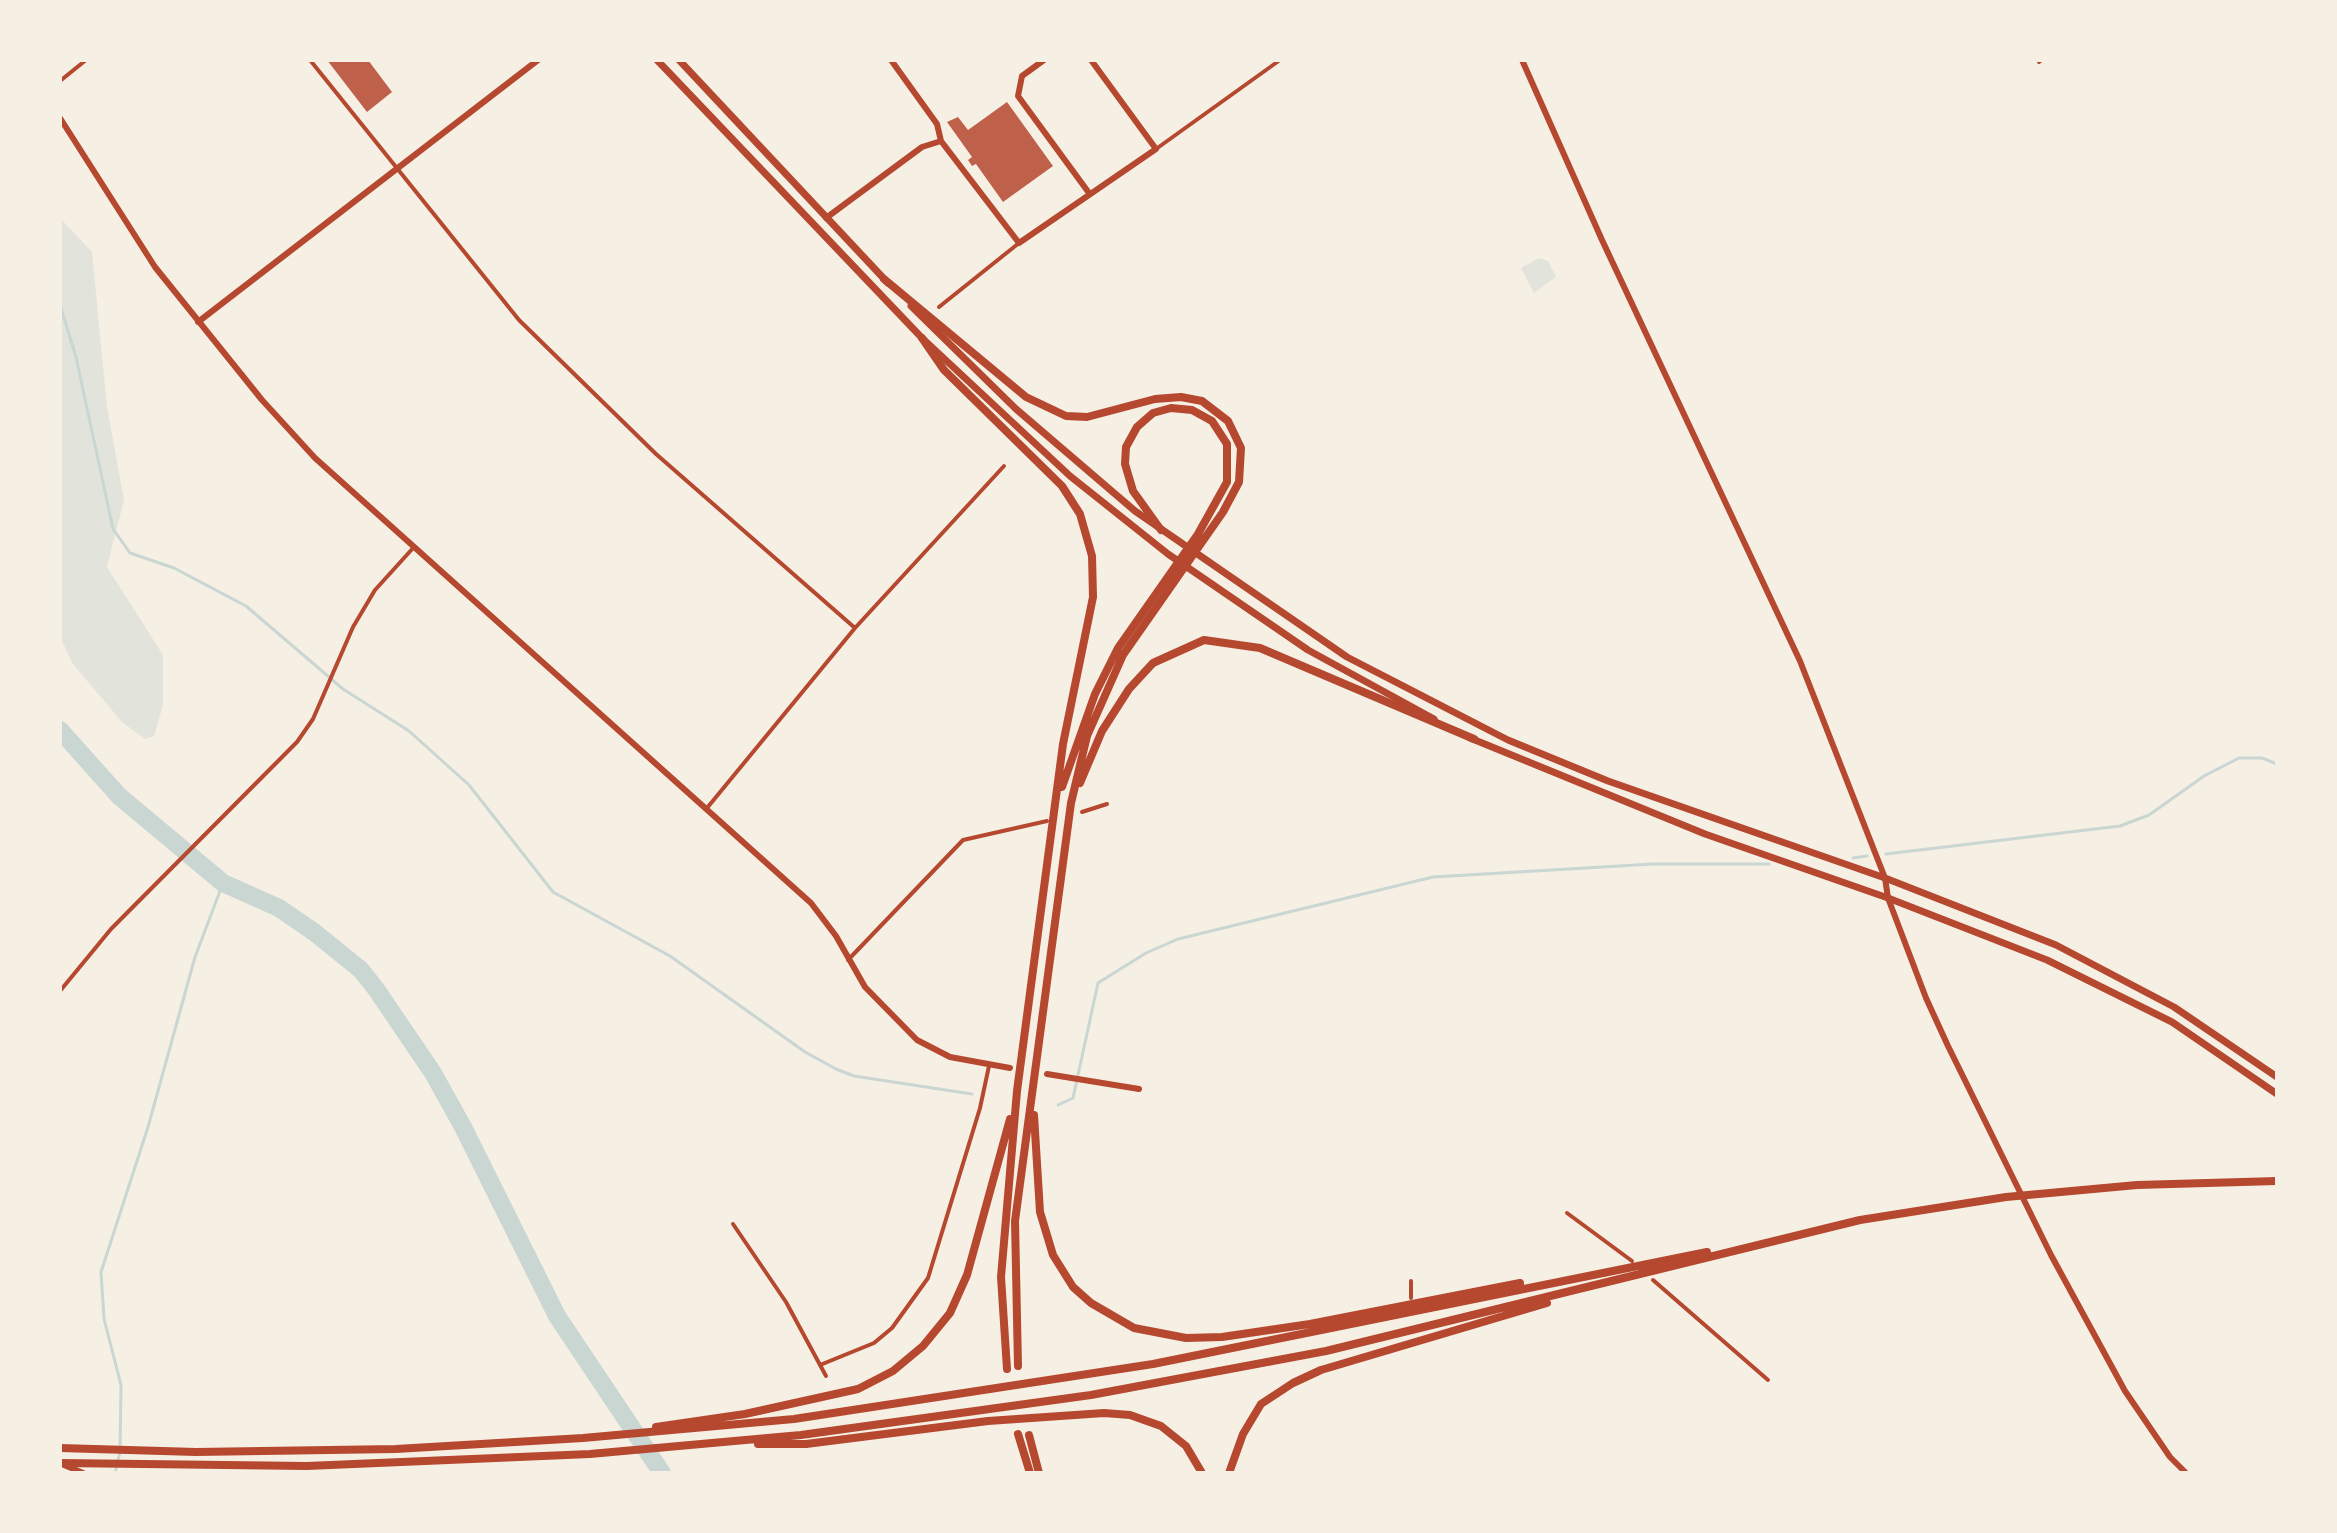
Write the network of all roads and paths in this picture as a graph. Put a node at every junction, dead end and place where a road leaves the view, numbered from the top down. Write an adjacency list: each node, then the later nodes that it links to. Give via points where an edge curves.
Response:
1 (86, 60): 11 (street)
2 (310, 60): 15 (street)
3 (538, 60): 15 (street)
4 (657, 60): 22 (highway)
5 (679, 60): 17 (highway)
6 (891, 60): 13 (street, via 937,124)
7 (1044, 60): 16 (street, via 1022,76 1018,96)
8 (1091, 60): 14 (street)
9 (1280, 60): 14 (street)
10 (1522, 60): 35 (street, via 1800,661)
11 (60, 81)
12 (60, 118): 21 (street, via 155,267)
13 (941, 141): 17 (street, via 922,147); 18 (street)
14 (1156, 149): 16 (street)
15 (396, 169): 21 (street); 28 (street, via 559,361 656,454)
16 (1089, 193): 18 (street)
17 (826, 218): 19 (highway)
18 (1019, 243): 20 (street)
19 (884, 279): 24 (highway, via 1016,409); 25 (highway, via 1026,397 1066,416 1087,417 1181,397 1218,411 1236,434 1242,465 1239,482)
20 (939, 307)
21 (198, 322): 26 (street, via 315,458)
22 (922, 338): 29 (highway, via 1070,476 1179,562 1308,650); 34 (highway, via 944,370 1048,470 1080,514 1092,556 1093,597)
23 (1004, 466): 28 (street)
24 (1161, 530): 25 (highway, via 1133,491 1126,447 1153,413 1192,410 1212,421 1227,444 1229,463 1227,482); 35 (highway, via 1347,657 1508,740 1707,818)
25 (1201, 536): 27 (highway)
26 (414, 546): 32 (street); 38 (street, via 375,590 297,742 111,929)
27 (1177, 570): 30 (highway, via 1103,696); 34 (highway, via 1106,671)
28 (855, 628): 32 (street)
29 (1474, 739): 30 (highway, via 1260,648 1204,640 1153,663 1129,689 1102,731); 36 (highway, via 1690,828)
30 (1071, 803): 45 (highway)
31 (1107, 804): 33 (street)
32 (707, 808): 37 (street, via 811,903)
33 (1082, 812)
34 (1051, 820): 37 (street, via 963,840); 44 (highway)
35 (1885, 878): 36 (street); 42 (highway, via 2056,945 2174,1007)
36 (1888, 898): 46 (highway, via 2110,988 2205,1043); 73 (street, via 1926,998 2037,1225 2125,1391)
37 (848, 960): 39 (street, via 865,987 917,1040 950,1057)
38 (60, 991)
39 (989, 1066): 40 (street); 57 (street, via 928,1278 883,1335)
40 (1010, 1068)
41 (1047, 1074): 43 (street)
42 (2277, 1077)
43 (1139, 1089)
44 (1017, 1091): 59 (highway, via 1001,1277); 64 (highway, via 967,1275 950,1313 893,1371 858,1389 789,1405)
45 (1033, 1094): 52 (highway, via 1040,1212 1053,1255 1073,1287 1091,1303 1153,1334 1204,1338 1265,1332 1486,1287); 58 (highway, via 1015,1221)
46 (2277, 1094)
47 (2277, 1181): 50 (highway, via 2137,1185 2006,1197)
48 (1567, 1213): 51 (street)
49 (733, 1224): 57 (street, via 786,1302)
50 (1762, 1242): 52 (highway); 53 (highway)
51 (1632, 1261)
52 (1575, 1276): 64 (highway, via 1153,1364 794,1419)
53 (1640, 1276): 65 (highway, via 1202,1376); 72 (highway, via 1321,1370 1293,1383 1261,1404)
54 (1653, 1280): 61 (street)
55 (1411, 1281): 56 (street)
56 (1411, 1298)
57 (820, 1365): 60 (street)
58 (1018, 1366)
59 (1007, 1369)
60 (826, 1376)
61 (1768, 1380)
62 (1018, 1434): 69 (highway)
63 (1029, 1435): 70 (highway)
64 (583, 1438): 66 (highway, via 396,1449)
65 (804, 1440): 67 (highway, via 307,1466); 71 (highway, via 988,1421 1130,1415 1161,1426 1186,1446)
66 (60, 1448)
67 (60, 1463): 68 (street)
68 (83, 1473)
69 (1030, 1473)
70 (1039, 1473)
71 (1202, 1473)
72 (1229, 1473)
73 (2186, 1473)

